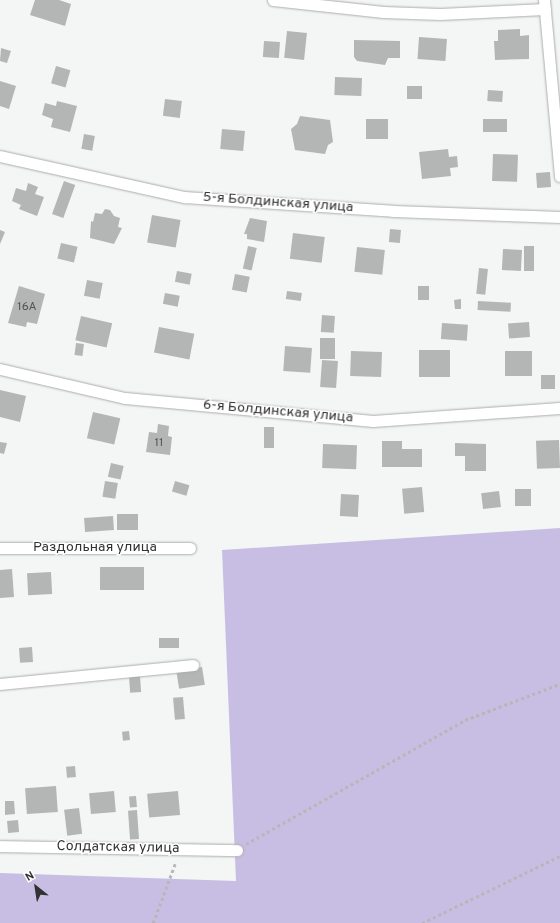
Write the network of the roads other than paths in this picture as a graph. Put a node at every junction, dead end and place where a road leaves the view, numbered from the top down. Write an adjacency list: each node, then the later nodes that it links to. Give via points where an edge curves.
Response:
1 (273, 0): 2 (street, via 383,12 433,14)
2 (544, 4): 4 (street)
3 (0, 156): 5 (street, 5-я Болдинская улица, via 184,197 393,211)
4 (560, 176)
5 (560, 217)
6 (0, 369): 7 (street, 6-я Болдинская улица, via 125,398 373,421)
7 (560, 408)
8 (0, 548): 9 (street, Раздольная улица)
9 (190, 548)
10 (193, 665): 11 (street)
11 (0, 684)
12 (0, 846): 13 (street, Солдатская улица)
13 (237, 850)

